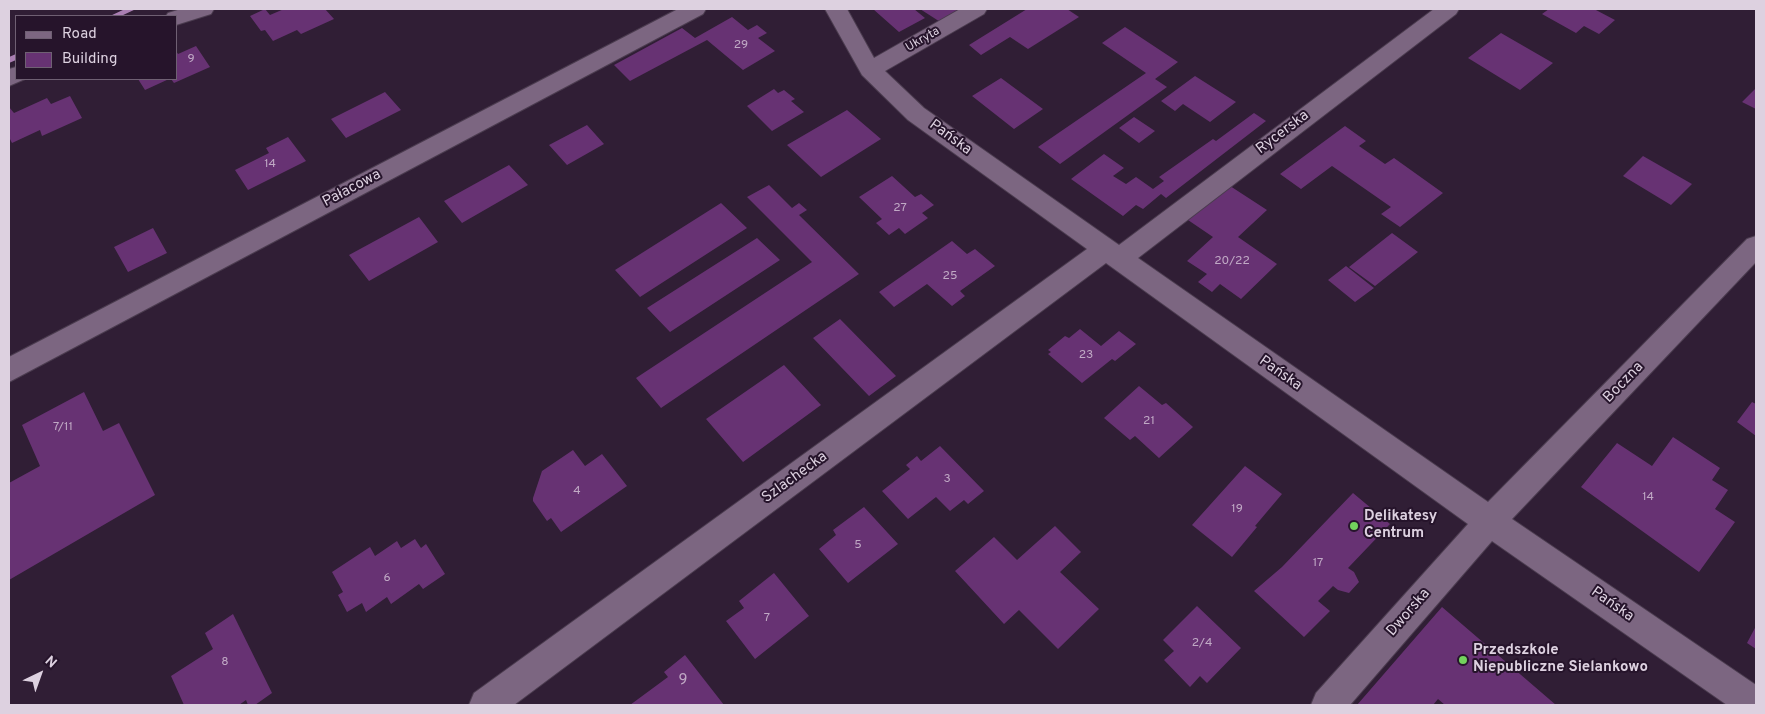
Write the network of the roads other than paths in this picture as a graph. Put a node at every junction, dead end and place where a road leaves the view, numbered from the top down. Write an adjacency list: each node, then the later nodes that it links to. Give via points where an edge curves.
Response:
1 (203, 9): 6 (street)
2 (695, 9): 10 (street, Pałacowa)
3 (836, 9): 7 (street, Pańska, via 855,49)
4 (976, 9): 7 (street, Ukryta)
5 (1448, 9): 9 (street, Rycerska)
6 (178, 17)
7 (870, 70): 9 (street, Pańska, via 916,114)
8 (1756, 246): 11 (street, Boczna)
9 (1112, 254): 11 (street, Pańska); 12 (street, Szlachecka)
10 (9, 370)
11 (1490, 521): 13 (street, Dworska); 14 (street, Pańska)
12 (486, 705)
13 (1328, 705)
14 (1756, 705)

